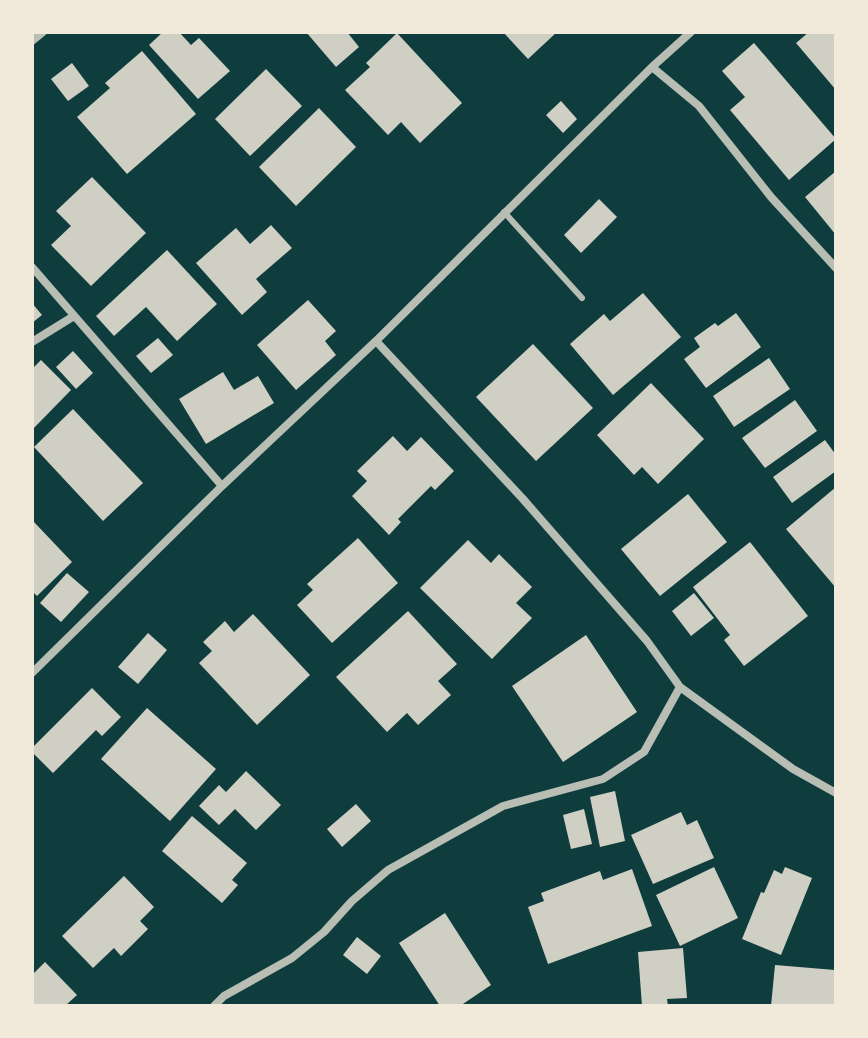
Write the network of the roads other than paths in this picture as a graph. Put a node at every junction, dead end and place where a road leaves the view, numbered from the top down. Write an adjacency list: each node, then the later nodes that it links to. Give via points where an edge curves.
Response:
1 (43, 32): 3 (street)
2 (691, 32): 4 (street)
3 (32, 41)
4 (652, 67): 5 (street); 7 (street, via 699,106)
5 (504, 212): 8 (lane); 10 (street)
6 (32, 267): 9 (street)
7 (836, 268)
8 (582, 298)
9 (74, 316): 11 (street); 12 (street)
10 (376, 341): 12 (street); 14 (street, via 534,511)
11 (32, 342)
12 (222, 486): 13 (street)
13 (32, 673)
14 (680, 687): 15 (street, via 793,769); 16 (street, via 644,752 603,779 503,806 388,870 292,958)
15 (836, 793)
16 (214, 1006)

